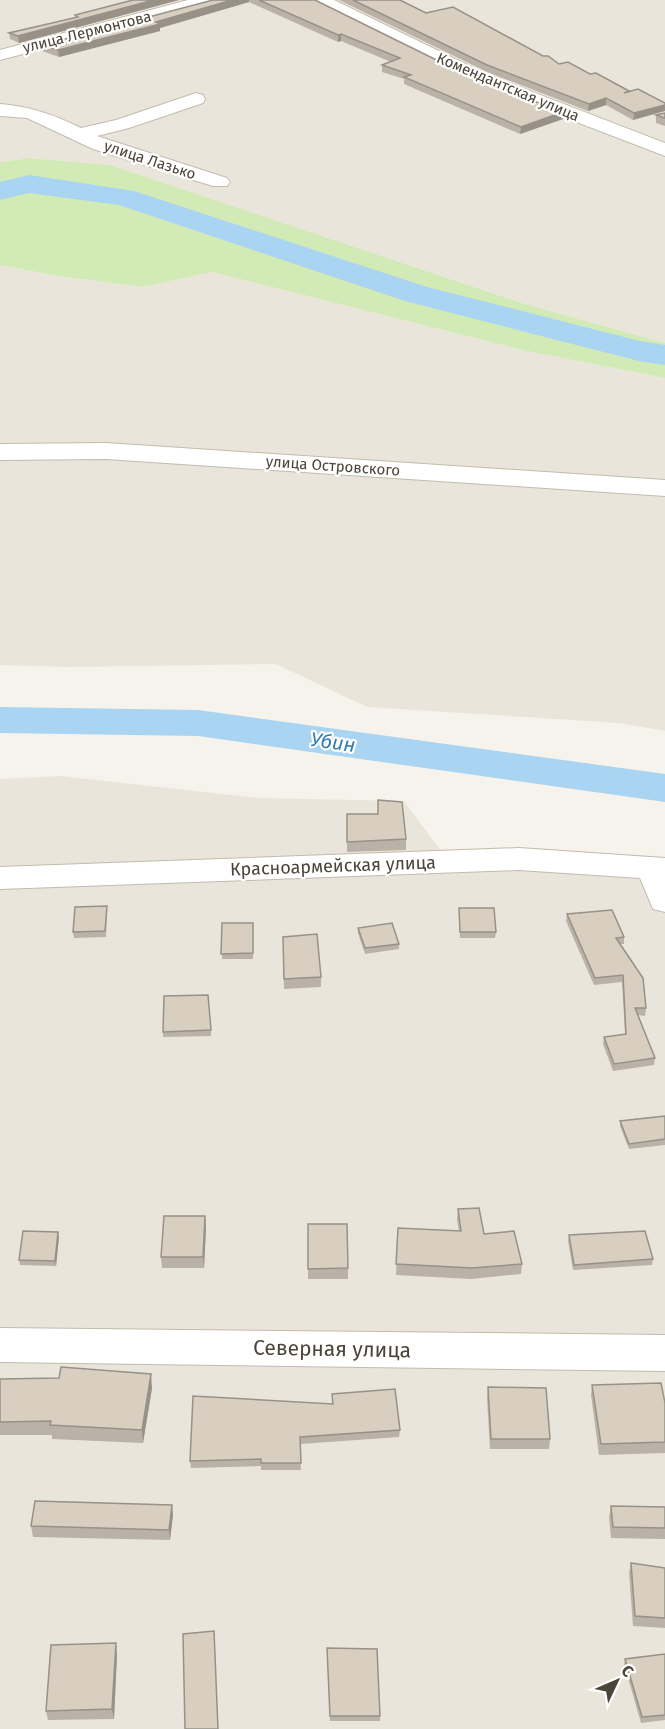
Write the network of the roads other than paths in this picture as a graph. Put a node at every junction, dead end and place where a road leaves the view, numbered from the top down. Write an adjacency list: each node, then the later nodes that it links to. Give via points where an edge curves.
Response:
1 (208, 0): 3 (street, улица Лермонтова)
2 (328, 1): 7 (street, Комендантская улица, via 479,78)
3 (0, 55)
4 (196, 99): 6 (street, улица Лазько)
5 (0, 110): 6 (street, улица Лазько, via 30,113)
6 (81, 134): 8 (street, улица Лазько, via 100,145)
7 (665, 150)
8 (220, 183)
9 (0, 452): 10 (street, улица Островского, via 106,452)
10 (665, 488)
11 (659, 868): 12 (street, Красноармейская улица, via 519,859); 13 (street)
12 (0, 878)
13 (665, 901)
14 (0, 1345): 15 (street, Северная улица)
15 (665, 1353)

